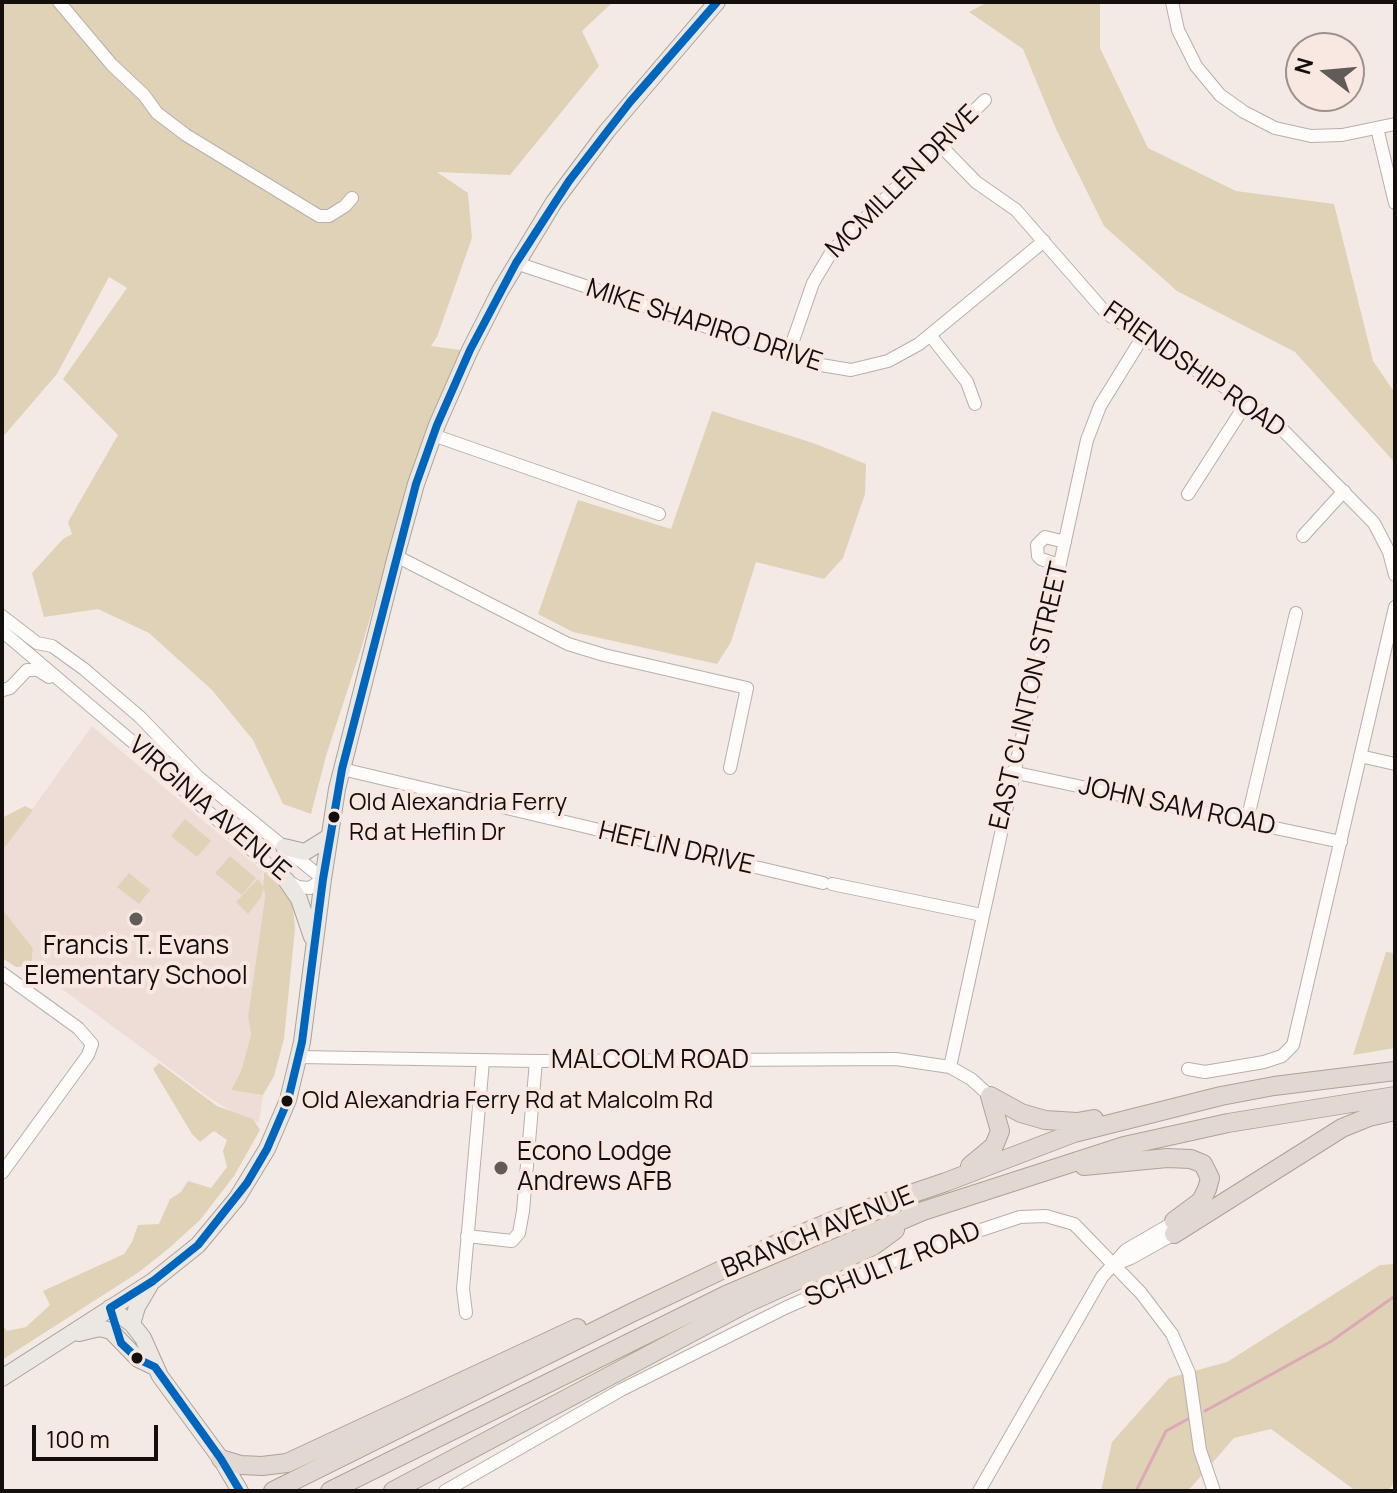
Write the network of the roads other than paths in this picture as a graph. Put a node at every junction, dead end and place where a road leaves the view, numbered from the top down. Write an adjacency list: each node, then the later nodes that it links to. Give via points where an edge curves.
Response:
1 (59, 2): 8 (street, via 157,113 186,135 319,216 329,216)
2 (717, 2): 11 (main road, via 607,131)
3 (1172, 2): 6 (street, via 1178,30 1196,66 1220,95 1244,112 1275,128 1311,136)
4 (985, 100): 7 (street, MCMILLEN DRIVE)
5 (1395, 124): 6 (street)
6 (1377, 128): 9 (street)
7 (940, 145): 10 (street, FRIENDSHIP ROAD); 14 (street, MCMILLEN DRIVE, via 825,261)
8 (352, 198)
9 (1395, 203)
10 (1044, 241): 12 (street, MIKE SHAPIRO DRIVE); 13 (street, FRIENDSHIP ROAD, via 1106,313)
11 (516, 263): 14 (street, MIKE SHAPIRO DRIVE); 17 (main road)
12 (930, 335): 14 (street, MIKE SHAPIRO DRIVE, via 898,357 851,370); 16 (street, via 967,382)
13 (1142, 338): 15 (street, FRIENDSHIP ROAD); 22 (street, EAST CLINTON STREET, via 1090,429)
14 (788, 355)
15 (1247, 402): 18 (street, FRIENDSHIP ROAD, via 1274,421); 19 (street)
16 (975, 404)
17 (433, 435): 20 (street); 23 (main road)
18 (1344, 491): 21 (street); 25 (street, FRIENDSHIP ROAD, via 1382,536)
19 (1188, 494)
20 (659, 514)
21 (1303, 536)
22 (1065, 542): 24 (street, EAST CLINTON STREET); 24 (street, via 1045,537 1037,545 1041,559)
23 (396, 556): 35 (street, via 582,650 747,688); 36 (main road)
24 (1059, 565): 37 (street, EAST CLINTON STREET)
25 (1395, 575)
26 (1395, 607): 33 (street)
27 (1296, 613): 38 (street)
28 (2, 616): 30 (street, VIRGINIA AVENUE)
29 (2, 631): 30 (street, VIRGINIA AVENUE)
30 (33, 648): 31 (street, VIRGINIA AVENUE); 32 (street); 41 (street, VIRGINIA AVENUE, via 52,646 119,699 198,777)
31 (60, 680): 32 (street, via 32,669); 43 (street, VIRGINIA AVENUE)
32 (3, 691)
33 (1360, 756): 34 (street); 40 (street)
34 (1395, 764)
35 (730, 768)
36 (342, 769): 39 (main road); 44 (street, HEFLIN DRIVE, via 827,884)
37 (1012, 772): 38 (street, JOHN SAM ROAD); 44 (street, EAST CLINTON STREET)
38 (1247, 821): 40 (street, JOHN SAM ROAD)
39 (329, 837): 41 (main road, via 305,852); 42 (main road)
40 (1341, 842): 51 (street, via 1293,1045 1264,1062 1210,1071)
41 (284, 847): 42 (street, VIRGINIA AVENUE)
42 (323, 879): 43 (street, VIRGINIA AVENUE, via 310,888); 45 (main road)
43 (286, 880): 45 (main road, via 299,899)
44 (982, 915): 50 (street, EAST CLINTON STREET)
45 (315, 946): 47 (main road)
46 (2, 973): 58 (street, via 92,1044)
47 (299, 1057): 48 (street, MALCOLM ROAD); 64 (main road, via 281,1118 247,1183 198,1245)
48 (483, 1061): 49 (street, MALCOLM ROAD); 62 (street)
49 (536, 1061): 50 (street, MALCOLM ROAD, via 896,1059); 62 (street, via 519,1233 512,1241)
50 (950, 1067): 53 (street, MALCOLM ROAD)
51 (1188, 1069)
52 (1395, 1071): 55 (highway, BRANCH AVENUE, via 1274,1086)
53 (990, 1096): 55 (highway, via 1045,1120 1077,1122); 59 (highway, via 1000,1131 994,1146)
54 (1395, 1096): 57 (highway, BRANCH AVENUE, via 1185,1132)
55 (1173, 1108): 59 (highway, BRANCH AVENUE, via 1074,1133)
56 (1395, 1111): 61 (highway, via 1342,1128)
57 (1049, 1168): 60 (highway, BRANCH AVENUE); 61 (highway, via 1167,1158 1203,1164 1210,1178 1201,1201)
58 (2, 1173)
59 (946, 1182): 65 (highway, BRANCH AVENUE, via 826,1223)
60 (923, 1211): 78 (highway, BRANCH AVENUE, via 739,1289); 79 (highway, via 873,1246 745,1304)
61 (1172, 1229): 63 (street)
62 (467, 1236): 67 (street)
63 (1113, 1265): 80 (street, SCHULTZ ROAD, via 1074,1224 1046,1216 1020,1217 980,1229 874,1269 722,1339); 81 (street); 82 (street, SCHULTZ ROAD, via 1179,1345 1193,1392 1202,1459)
64 (153, 1281): 66 (main road); 68 (main road)
65 (688, 1287): 74 (highway, via 550,1339); 75 (highway, BRANCH AVENUE)
66 (110, 1308): 68 (main road); 69 (main road); 70 (main road)
67 (466, 1313)
68 (132, 1324): 71 (main road)
69 (70, 1334): 70 (main road, via 100,1328); 72 (main road)
70 (121, 1343): 71 (main road)
71 (155, 1367): 73 (main road)
72 (2, 1378)
73 (221, 1459): 74 (highway, via 241,1465); 76 (main road)
74 (287, 1463): 77 (highway)
75 (278, 1488)
76 (240, 1491)
77 (264, 1491)
78 (330, 1491)
79 (393, 1491)
80 (445, 1491)
81 (979, 1491)
82 (1214, 1491)

